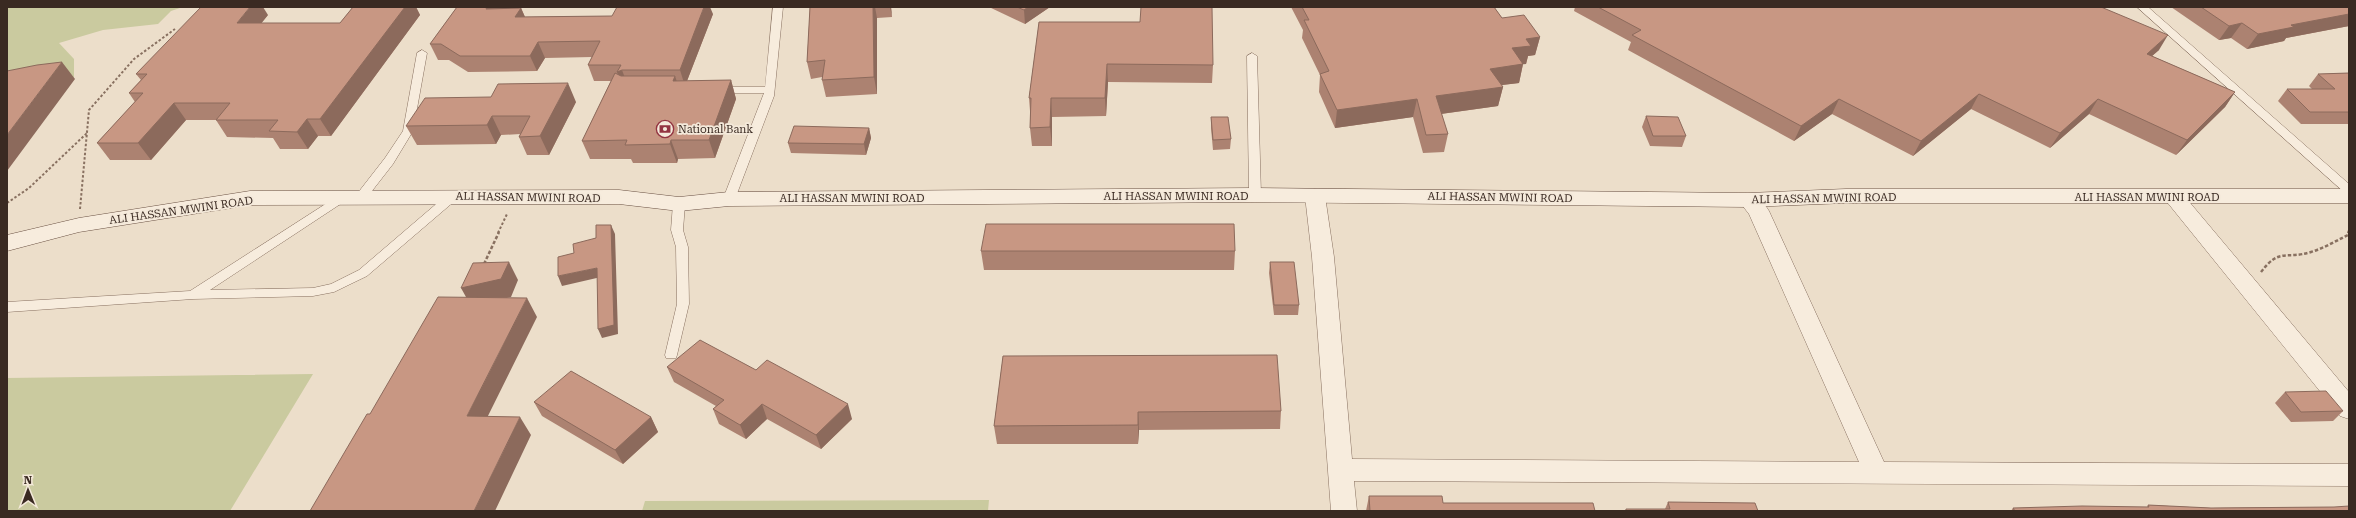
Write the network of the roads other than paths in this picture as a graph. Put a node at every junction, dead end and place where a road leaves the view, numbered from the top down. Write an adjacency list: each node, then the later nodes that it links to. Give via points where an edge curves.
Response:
1 (778, 7): 6 (lane)
2 (2142, 7): 7 (lane)
3 (422, 53): 13 (lane, via 408,131 389,161)
4 (1252, 56): 8 (lane)
5 (707, 90): 6 (lane)
6 (770, 90): 14 (lane)
7 (2349, 190)
8 (1255, 195): 10 (main road, ALI HASSAN MWINI ROAD); 14 (main road, ALI HASSAN MWINI ROAD)
9 (453, 196): 13 (main road, ALI HASSAN MWINI ROAD); 16 (main road, ALI HASSAN MWINI ROAD, via 619,197); 18 (lane, via 363,273 334,288 314,292)
10 (1315, 196): 15 (main road, ALI HASSAN MWINI ROAD); 22 (main road, via 1323,257)
11 (2349, 196): 12 (main road, ALI HASSAN MWINI ROAD)
12 (2174, 197): 15 (main road, ALI HASSAN MWINI ROAD, via 1846,196); 21 (main road)
13 (351, 198): 17 (main road, ALI HASSAN MWINI ROAD, via 250,198 79,225); 18 (lane)
14 (729, 199): 16 (main road, ALI HASSAN MWINI ROAD)
15 (1748, 200): 23 (main road, via 1758,211)
16 (679, 204): 20 (lane, via 676,230 682,246 683,304)
17 (7, 243)
18 (193, 295): 19 (lane)
19 (7, 307)
20 (671, 355)
21 (2349, 409)
22 (1340, 470): 23 (main road); 25 (main road)
23 (1876, 472): 24 (main road)
24 (2349, 475)
25 (1344, 511)

